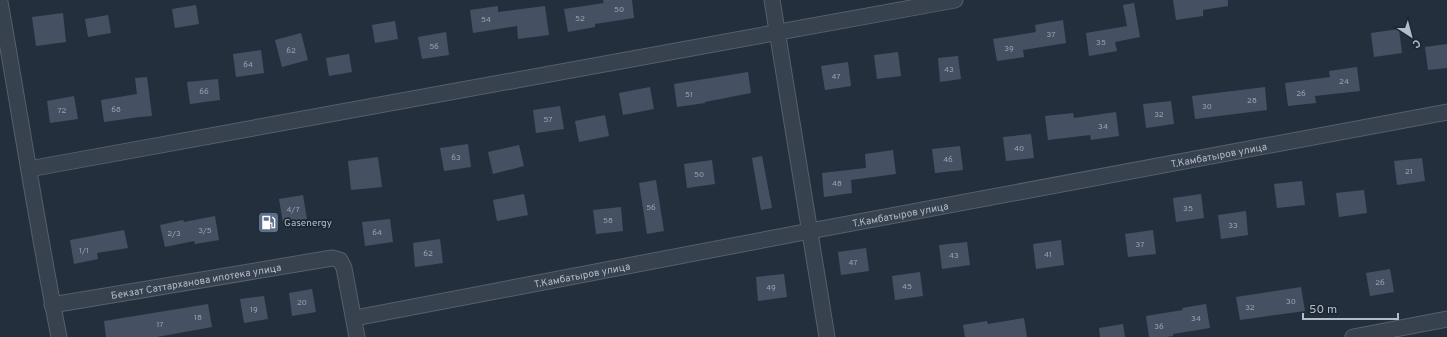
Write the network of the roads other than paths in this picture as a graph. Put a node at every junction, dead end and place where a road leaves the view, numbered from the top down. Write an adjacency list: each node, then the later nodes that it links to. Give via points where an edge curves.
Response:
1 (772, 0): 4 (street)
2 (954, 0): 4 (street)
3 (0, 2): 6 (street)
4 (778, 32): 6 (street); 7 (street)
5 (1447, 112): 7 (street, Т.Камбатыров улица)
6 (29, 168): 8 (street)
7 (810, 231): 9 (street, Т.Камбатыров улица); 13 (street)
8 (52, 305): 9 (street, Бекзат Саттарханова ипотека улица, via 332,258 340,260 344,268); 11 (street)
9 (354, 318): 12 (street)
10 (1447, 319): 14 (street)
11 (59, 337)
12 (358, 337)
13 (827, 337)
14 (1352, 337)

